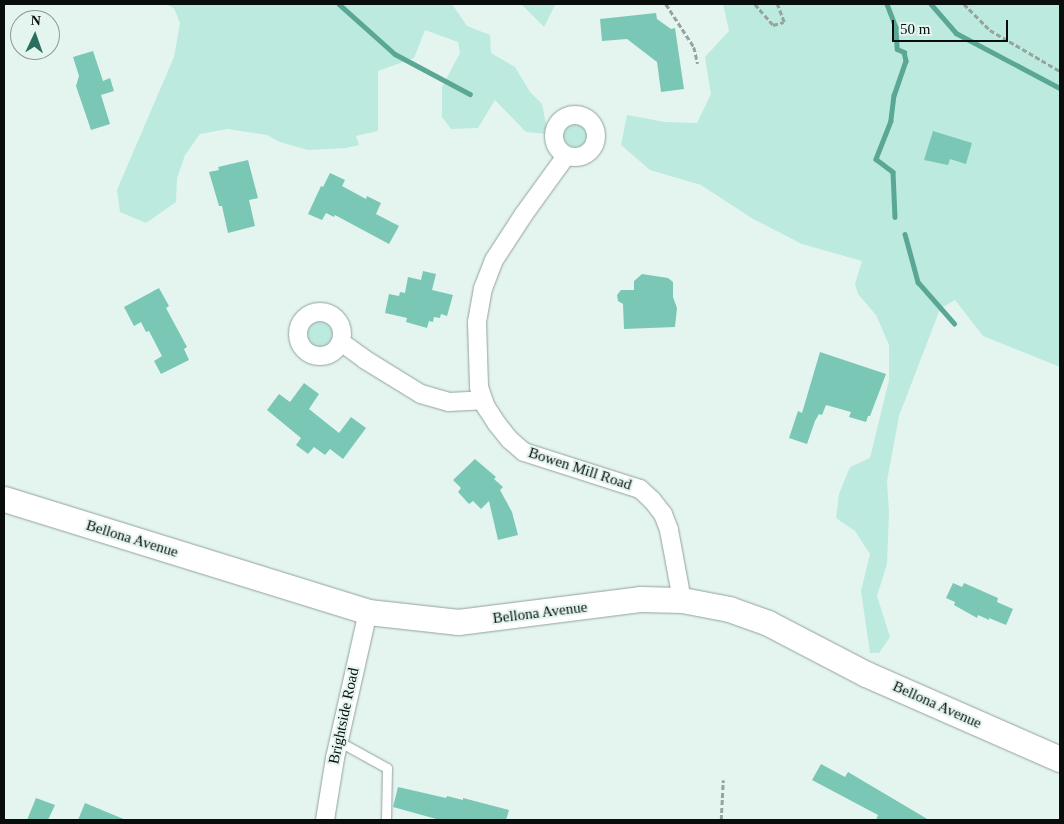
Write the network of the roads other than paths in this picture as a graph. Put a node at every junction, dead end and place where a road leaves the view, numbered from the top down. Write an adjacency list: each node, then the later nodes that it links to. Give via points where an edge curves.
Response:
1 (566, 156): 3 (street, Bowen Mill Road, via 494,260 484,288 477,322 476,356 479,387)
2 (341, 342): 3 (street, via 364,360 421,394 449,402)
3 (484, 400): 5 (street, Bowen Mill Road, via 497,424 524,452 640,489 652,500 663,514 669,530)
4 (4, 499): 6 (main road, Bellona Avenue)
5 (682, 600): 6 (main road, Bellona Avenue, via 640,599 458,622); 8 (main road, Bellona Avenue, via 728,609 768,623 866,674)
6 (368, 612): 7 (street, Brightside Road)
7 (338, 741): 9 (street, Brightside Road); 10 (lane, via 387,768)
8 (1060, 759)
9 (325, 820)
10 (386, 820)

